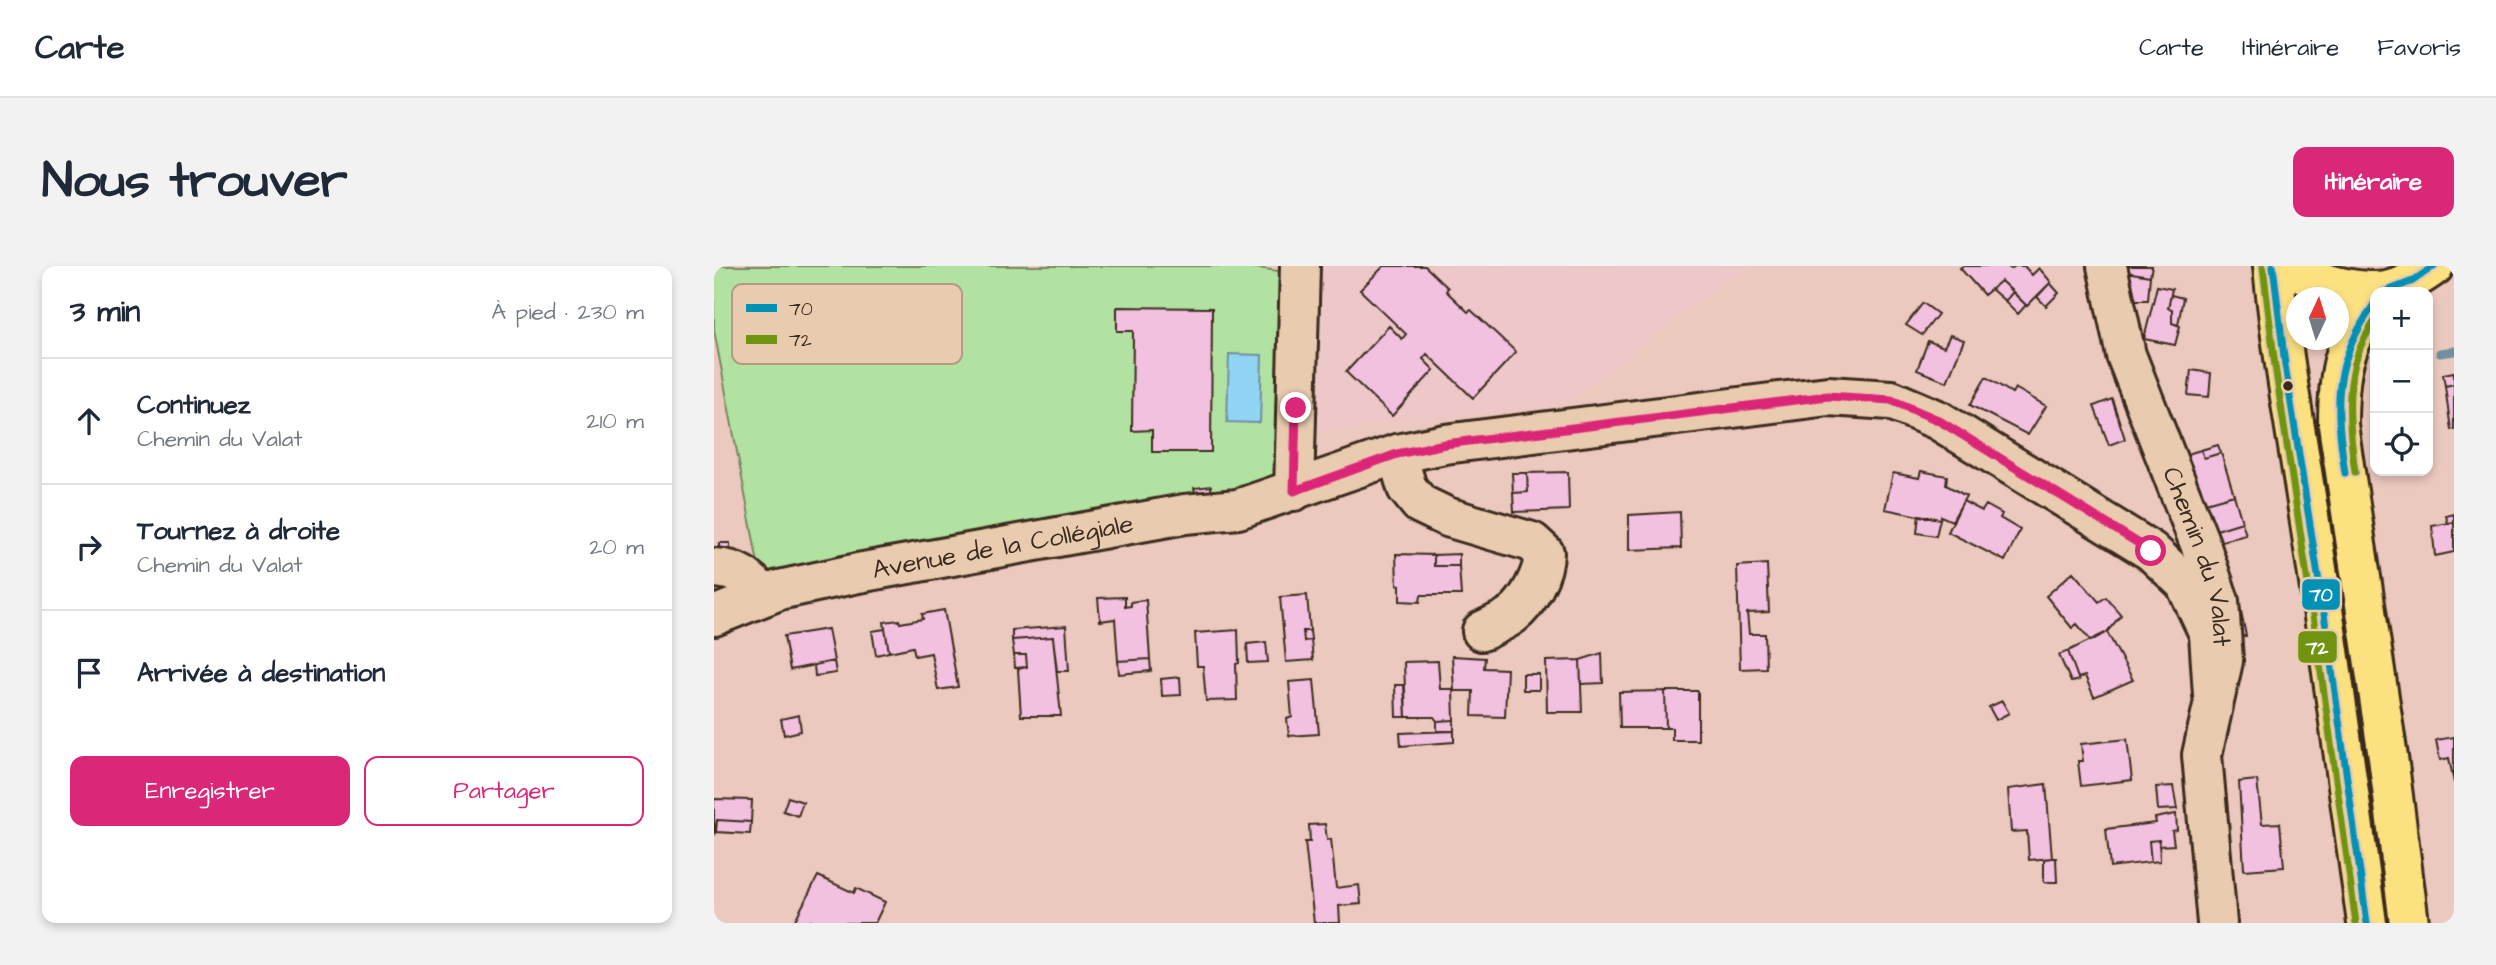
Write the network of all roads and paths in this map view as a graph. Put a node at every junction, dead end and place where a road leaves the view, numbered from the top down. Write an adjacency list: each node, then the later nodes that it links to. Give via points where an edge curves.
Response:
1 (1300, 266): 10 (street)
2 (2107, 266): 15 (street, Chemin du Valat, via 2126,355 2219,601 2222,661)
3 (2273, 266): 17 (main road, via 2278,331 2290,386)
4 (2293, 266): 7 (main road, via 2320,281)
5 (2434, 266): 6 (main road)
6 (2400, 287)
7 (2370, 293)
8 (2370, 313): 18 (main road, via 2346,349 2338,383 2337,425)
9 (1397, 454): 10 (street, Chemin du Valat); 14 (street, via 1407,488 1420,504 1447,517 1532,542 1544,553 1536,584 1512,615); 15 (street, Chemin du Valat, via 1445,444 1828,396 1891,400 1938,420 2151,551 2185,583 2209,634)
10 (1294, 491): 12 (street, Avenue de la Collégiale, via 1238,509 1034,540)
11 (714, 568): 12 (street, via 746,575)
12 (764, 595): 13 (street, Avenue de la Collégiale)
13 (714, 616)
14 (1482, 631)
15 (2213, 695): 16 (street, via 2202,755)
16 (2217, 923)
17 (2367, 923)
18 (2409, 923)

